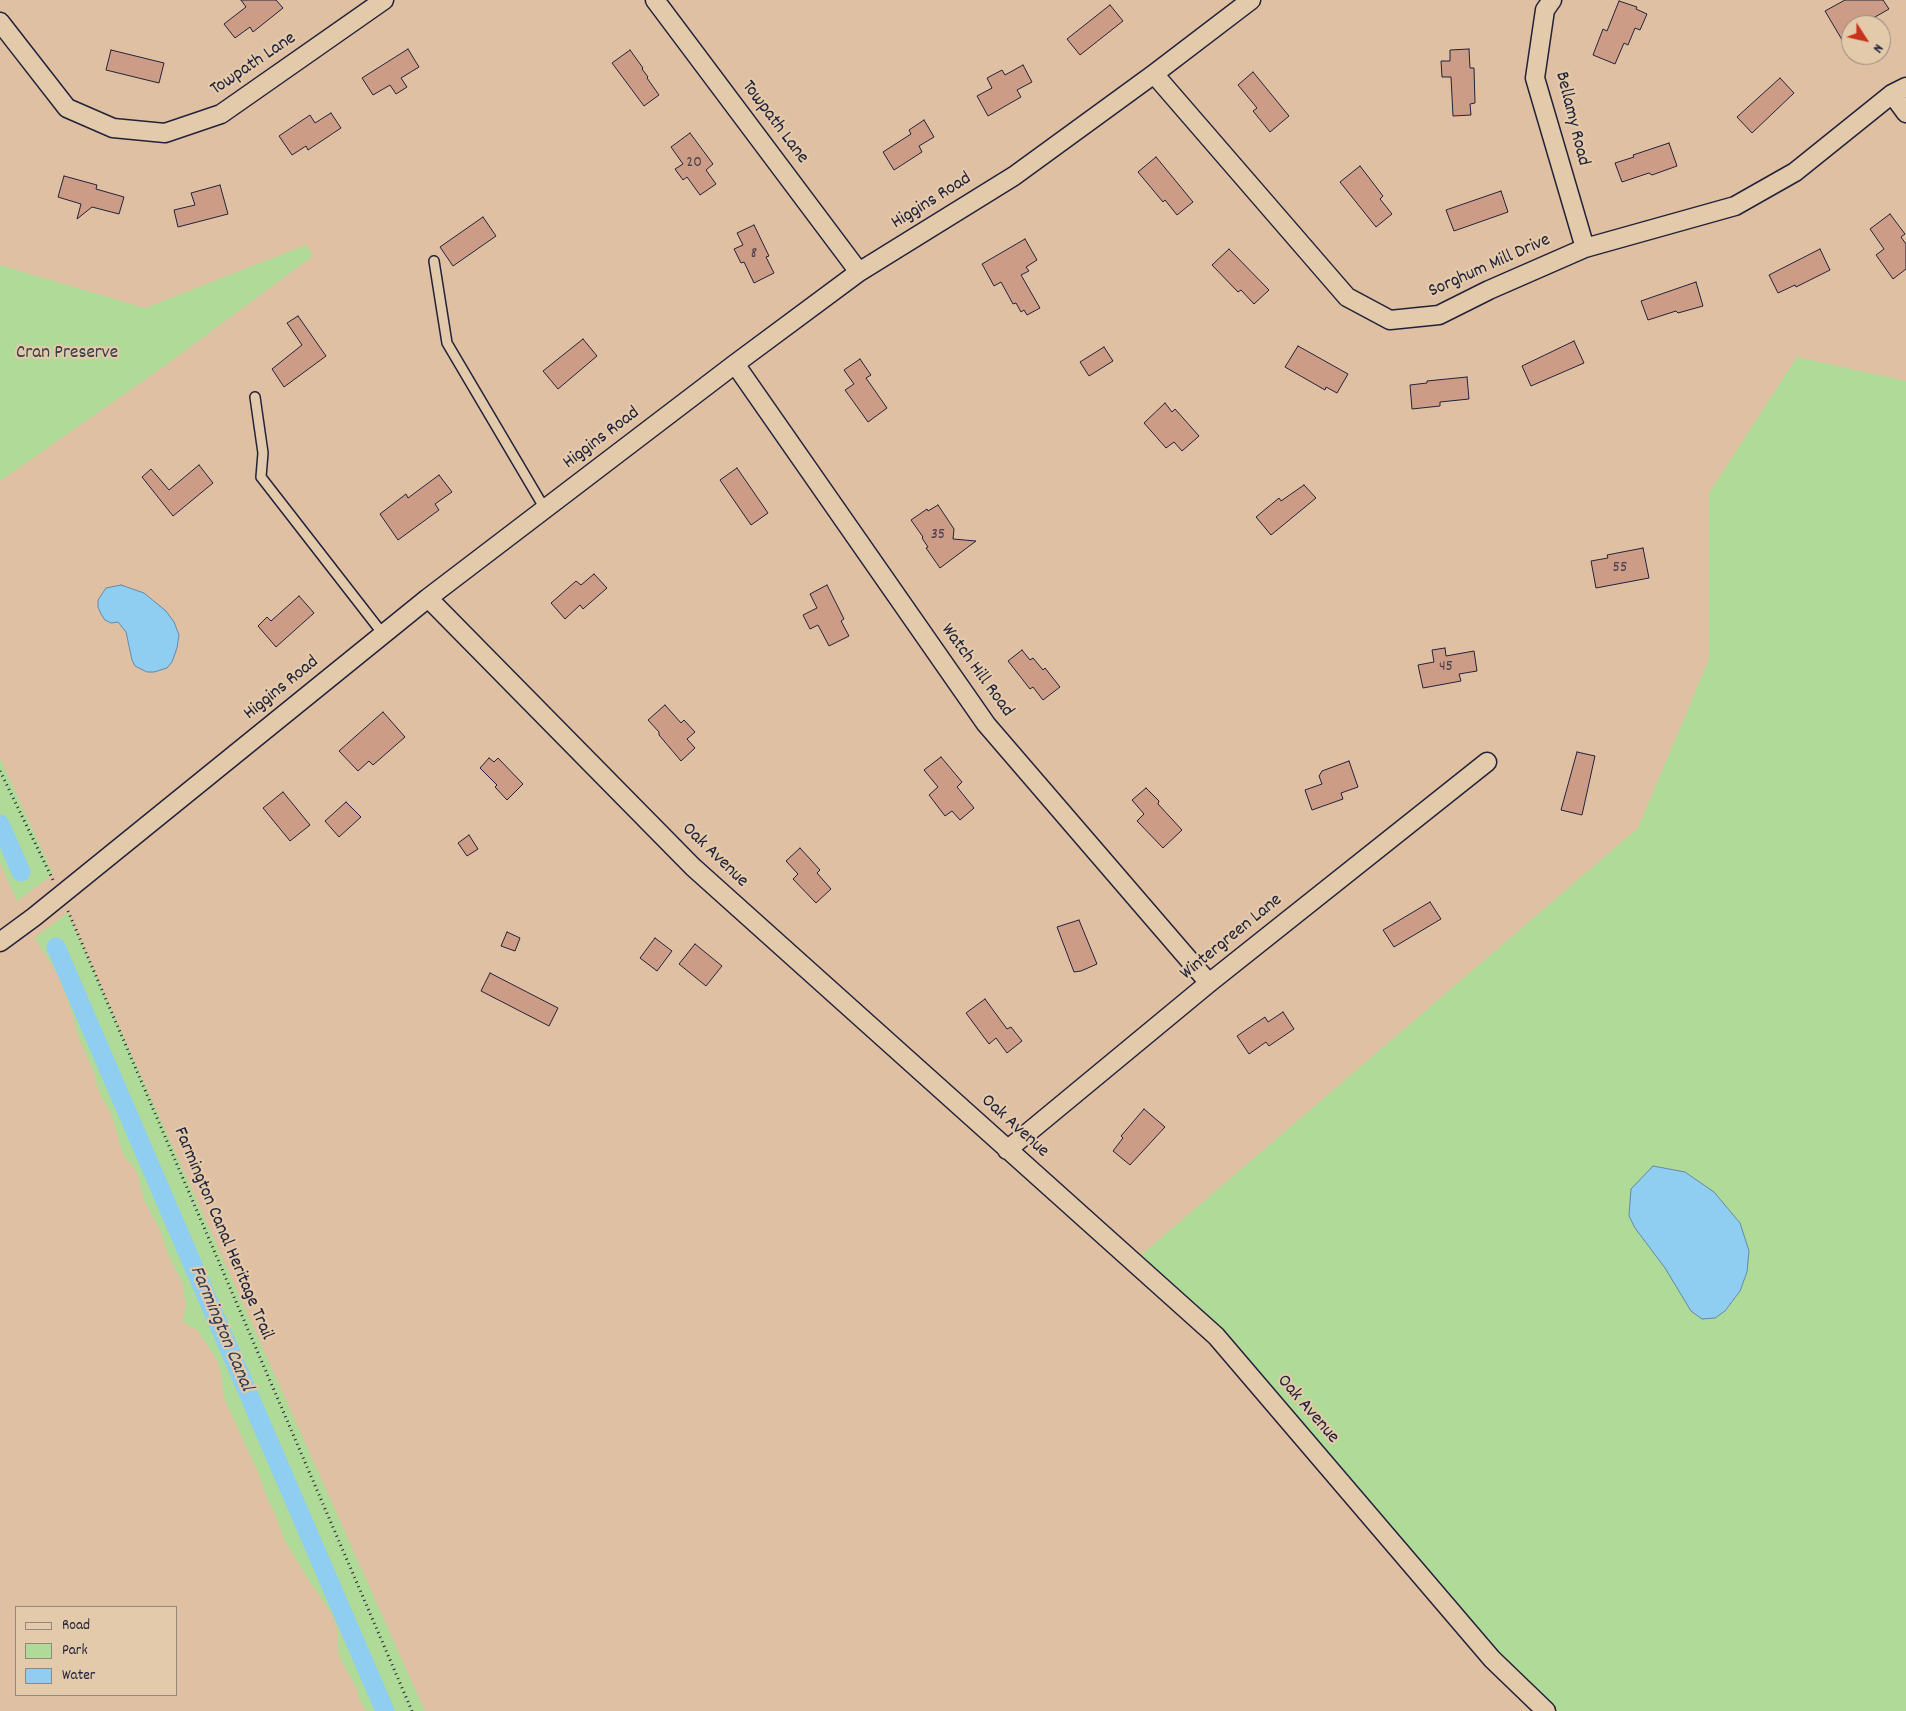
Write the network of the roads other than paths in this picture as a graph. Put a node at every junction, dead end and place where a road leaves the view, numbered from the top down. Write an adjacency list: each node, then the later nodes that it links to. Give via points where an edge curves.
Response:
1 (384, 0): 5 (street, Towpath Lane, via 221,114 165,133 113,128 67,108)
2 (655, 0): 11 (street, Towpath Lane)
3 (1251, 0): 6 (street, Higgins Road)
4 (1552, 0): 9 (street, Bellamy Road, via 1545,10 1535,78)
5 (0, 22)
6 (1154, 74): 9 (street, Sorghum Mill Drive, via 1347,297 1390,320 1439,315); 11 (street, Higgins Road, via 1014,176)
7 (1899, 90): 8 (street); 9 (street, Sorghum Mill Drive, via 1796,172 1735,206)
8 (1906, 113)
9 (1585, 248)
10 (434, 261): 14 (lane, via 447,343)
11 (859, 272): 12 (street, Higgins Road)
12 (735, 364): 14 (street, Higgins Road); 19 (street, Watch Hill Road, via 986,724)
13 (255, 398): 16 (lane, via 263,452 261,477)
14 (545, 509): 15 (street, Higgins Road)
15 (428, 598): 16 (street, Higgins Road); 20 (street, Oak Avenue, via 693,867)
16 (383, 634): 18 (street, Higgins Road)
17 (1487, 762): 19 (street, Wintergreen Lane)
18 (0, 942)
19 (1209, 983): 20 (street, Wintergreen Lane)
20 (1007, 1150): 21 (street, Oak Avenue, via 1216,1336 1492,1659)
21 (1546, 1711)

